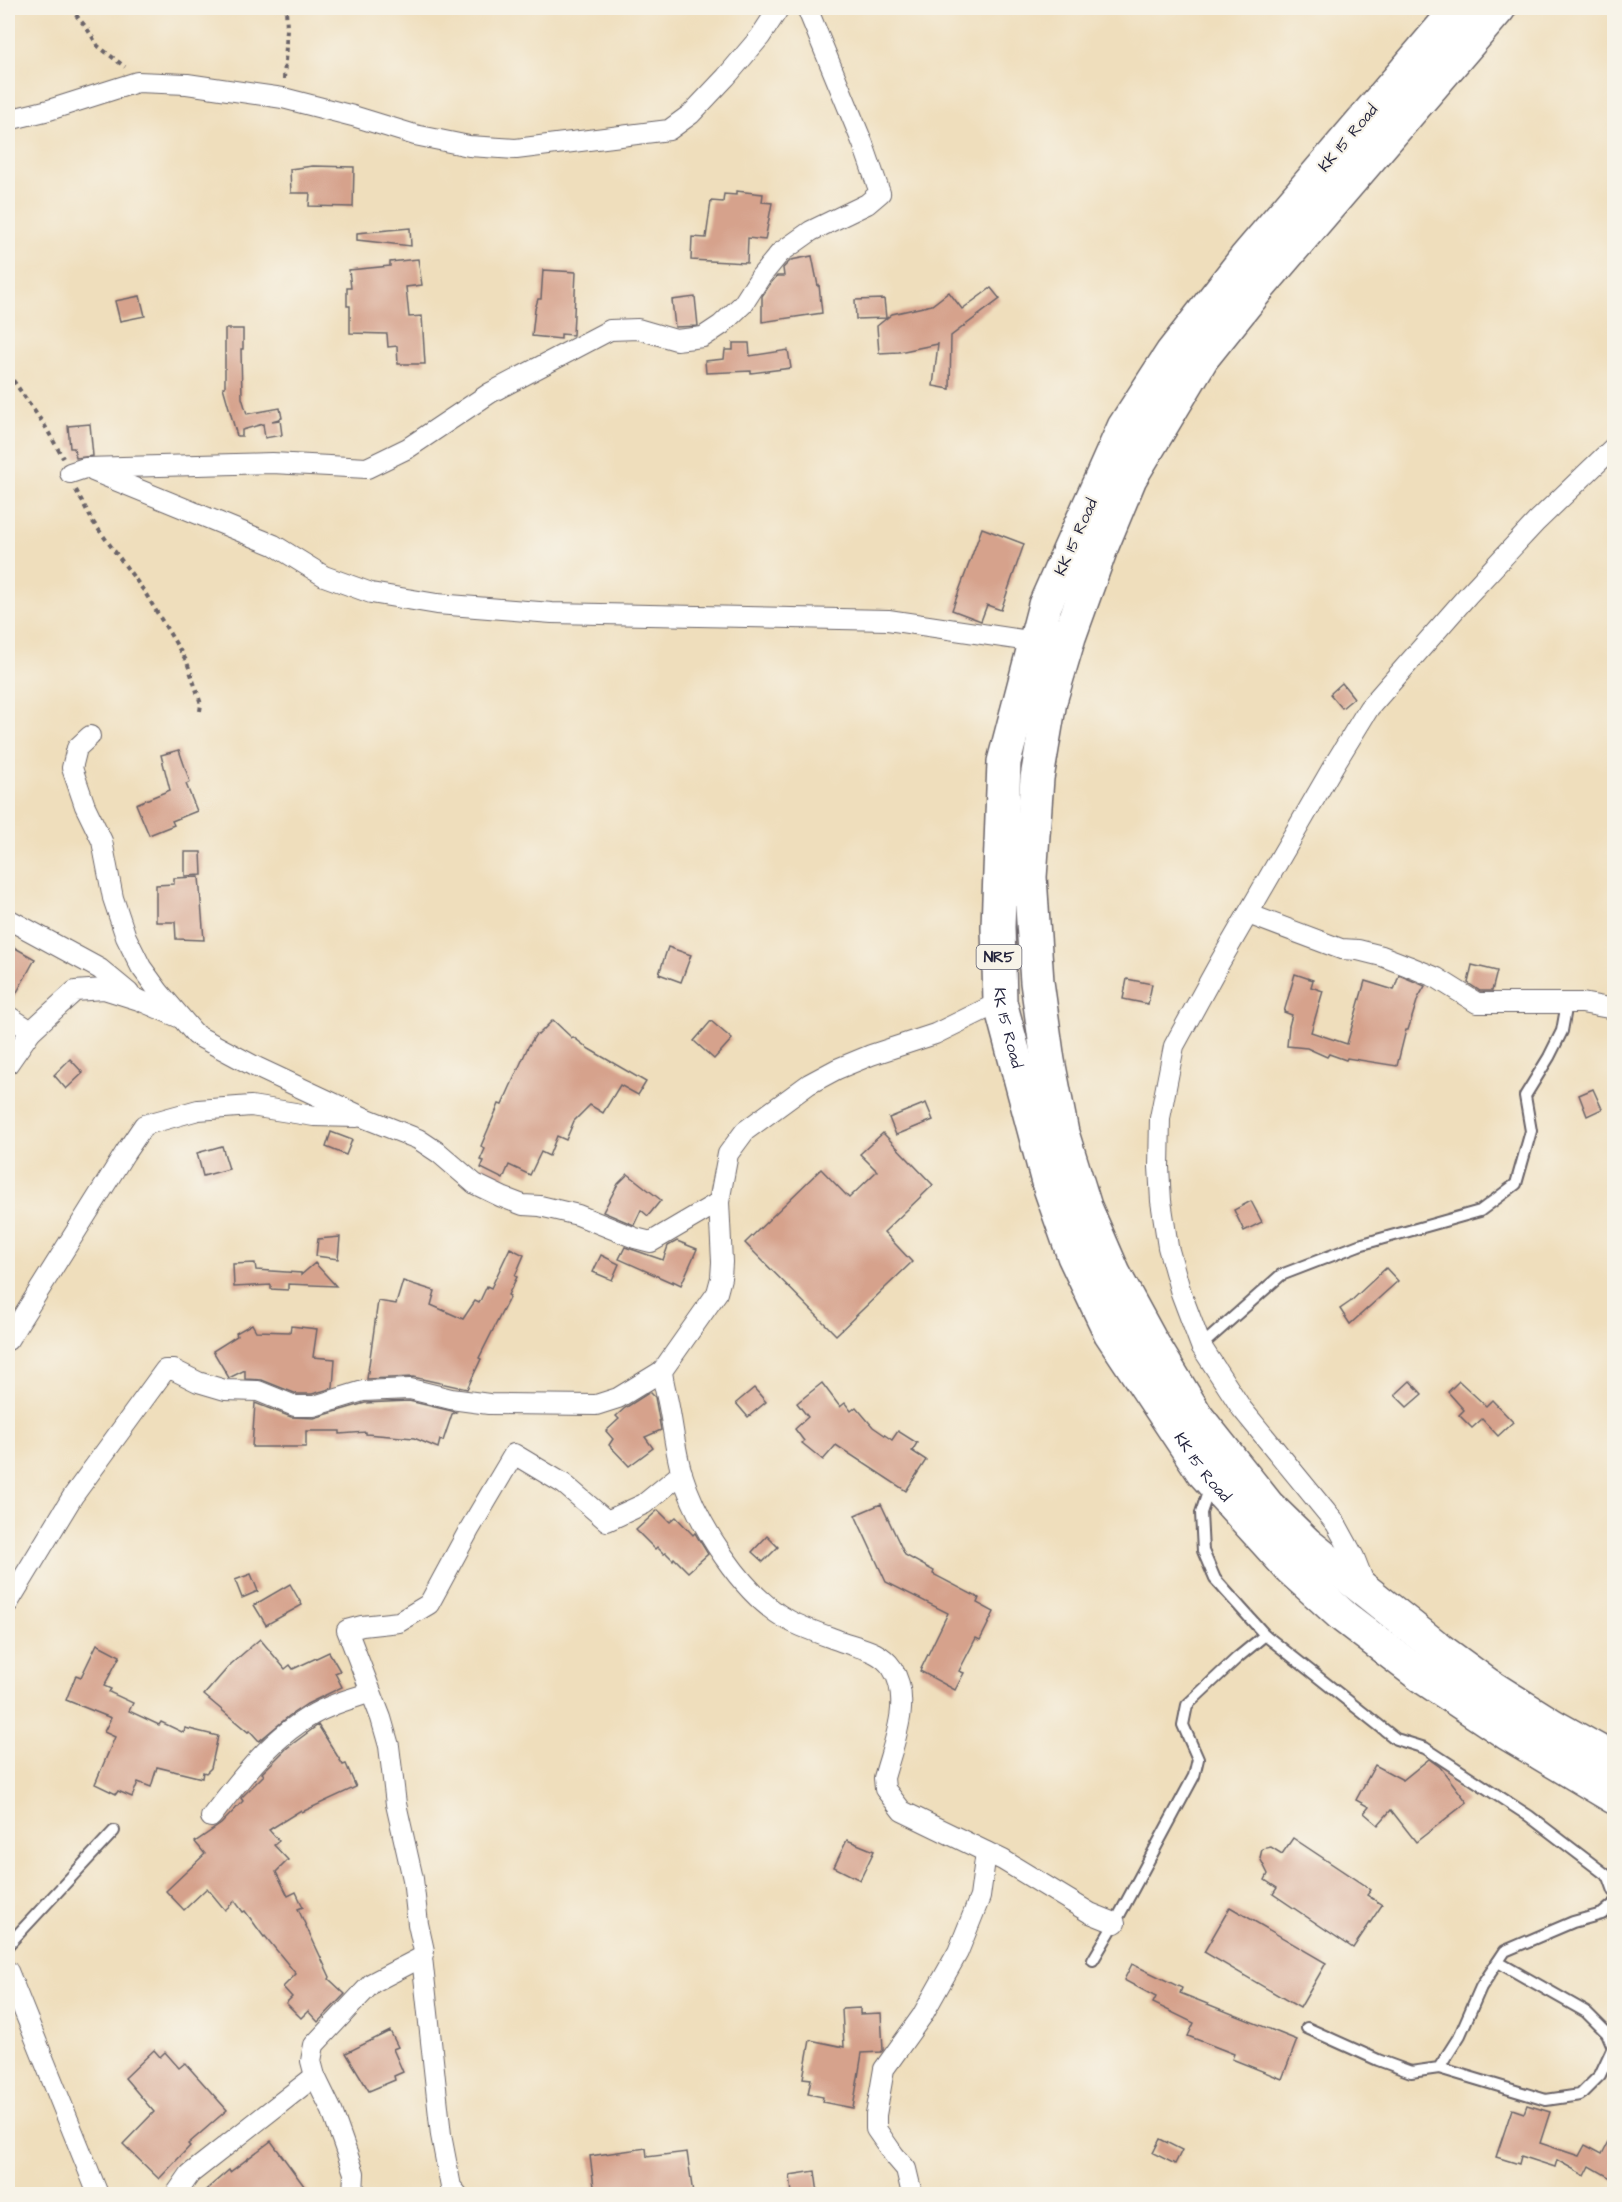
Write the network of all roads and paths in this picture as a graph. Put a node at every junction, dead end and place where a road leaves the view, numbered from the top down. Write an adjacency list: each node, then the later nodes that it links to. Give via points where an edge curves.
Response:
1 (70, 8): 7 (path, via 98,46 129,70)
2 (286, 8): 8 (path)
3 (779, 8): 8 (street, via 726,77 691,114 669,130 516,149 469,146)
4 (807, 8): 12 (street, via 880,193 780,253 742,304 703,337 676,340 638,329 610,330 490,393 408,448 367,468 272,463)
5 (1460, 8): 13 (highway, KK 15 Road / NR5, via 1245,259 1172,352 1124,427 1045,606)
6 (1498, 8): 33 (highway, KK 15 Road / NR5, via 1259,287 1202,358 1162,422 1130,478 1073,626 1050,701 1037,778 1030,878 1037,982 1062,1133 1085,1207 1114,1274 1197,1417 1268,1506 1307,1544)
7 (137, 82): 8 (street, via 187,84); 9 (street)
8 (283, 98)
9 (8, 120)
10 (8, 373): 12 (path)
11 (1614, 447): 16 (street, via 1536,522 1369,708)
12 (78, 470): 13 (street, via 274,545 324,576 370,593 437,604 552,613 888,620); 14 (path, via 76,492 187,662)
13 (1036, 642): 19 (highway, KK 15 Road / NR5, via 1004,762 998,927)
14 (200, 711)
15 (90, 736): 23 (street, via 77,748 72,768 102,841 113,898 141,967)
16 (1248, 914): 20 (street, via 1341,949 1382,956 1408,966 1437,978 1477,1003); 29 (street, via 1174,1046 1160,1118 1161,1202 1168,1246)
17 (8, 919): 18 (street, via 100,969)
18 (138, 1000): 23 (street); 24 (street, via 104,989 75,991)
19 (1000, 1002): 27 (street, via 935,1034 872,1054 809,1084 745,1131 728,1154); 32 (highway, KK 15 Road / NR5, via 1048,1182 1074,1256 1110,1332)
20 (1567, 1003): 21 (street); 29 (lane, via 1562,1031 1525,1096 1531,1131 1515,1184 1480,1211 1359,1245 1281,1275)
21 (1614, 1009)
22 (8, 1016): 24 (street)
23 (183, 1020): 26 (street, via 196,1035 214,1045)
24 (31, 1031): 25 (street)
25 (8, 1064)
26 (365, 1118): 27 (street, via 418,1139 475,1184 502,1197 578,1215 651,1242); 28 (street, via 314,1116 251,1106 198,1110 144,1125)
27 (719, 1202): 30 (street, via 722,1262 717,1293)
28 (8, 1340)
29 (1201, 1346): 33 (street, via 1242,1409 1336,1524)
30 (662, 1371): 31 (street); 34 (street, via 618,1398 596,1405 489,1404 410,1389 363,1391 314,1406 295,1406 258,1391 225,1390 165,1370 73,1496)
31 (682, 1473): 36 (street, via 644,1504 607,1521 564,1484 514,1454 429,1604 399,1622 347,1630); 41 (street, via 722,1553 763,1604 790,1621 873,1651 891,1667 901,1710 884,1778 885,1789 902,1811)
32 (1212, 1483): 35 (lane, via 1201,1513 1203,1551 1215,1579); 38 (highway, KK 15 Road / NR5, via 1290,1568 1344,1617 1420,1675)
33 (1367, 1590): 37 (highway, KK 15 Road / NR5, via 1488,1685)
34 (8, 1603)
35 (1265, 1635): 42 (lane, via 1396,1739 1425,1748 1529,1816 1609,1877); 44 (lane, via 1187,1705 1183,1725 1198,1759 1194,1776)
36 (371, 1692): 39 (street, via 330,1706 292,1729 242,1775); 46 (street, via 388,1746)
37 (1614, 1760)
38 (1614, 1797)
39 (212, 1817)
40 (114, 1832): 45 (lane)
41 (986, 1852): 44 (street, via 1090,1913); 57 (street, via 980,1897 958,1952 922,2016 884,2069 876,2128 906,2169)
42 (1614, 1890)
43 (1614, 1904): 48 (lane, via 1602,1914 1505,1951)
44 (1115, 1923): 47 (lane)
45 (8, 1944)
46 (422, 1957): 52 (street, via 372,1983 314,2045 310,2061); 56 (street, via 441,2135 451,2187)
47 (1093, 1960)
48 (1498, 1962): 51 (lane); 51 (lane, via 1586,2012 1607,2033 1613,2047 1600,2075 1580,2095 1546,2100)
49 (8, 1971): 53 (street)
50 (1307, 2028): 51 (lane, via 1412,2072)
51 (1439, 2068)
52 (315, 2076): 54 (street, via 190,2174); 55 (street, via 354,2173)
53 (98, 2194)
54 (176, 2194)
55 (353, 2194)
56 (457, 2194)
57 (912, 2194)

